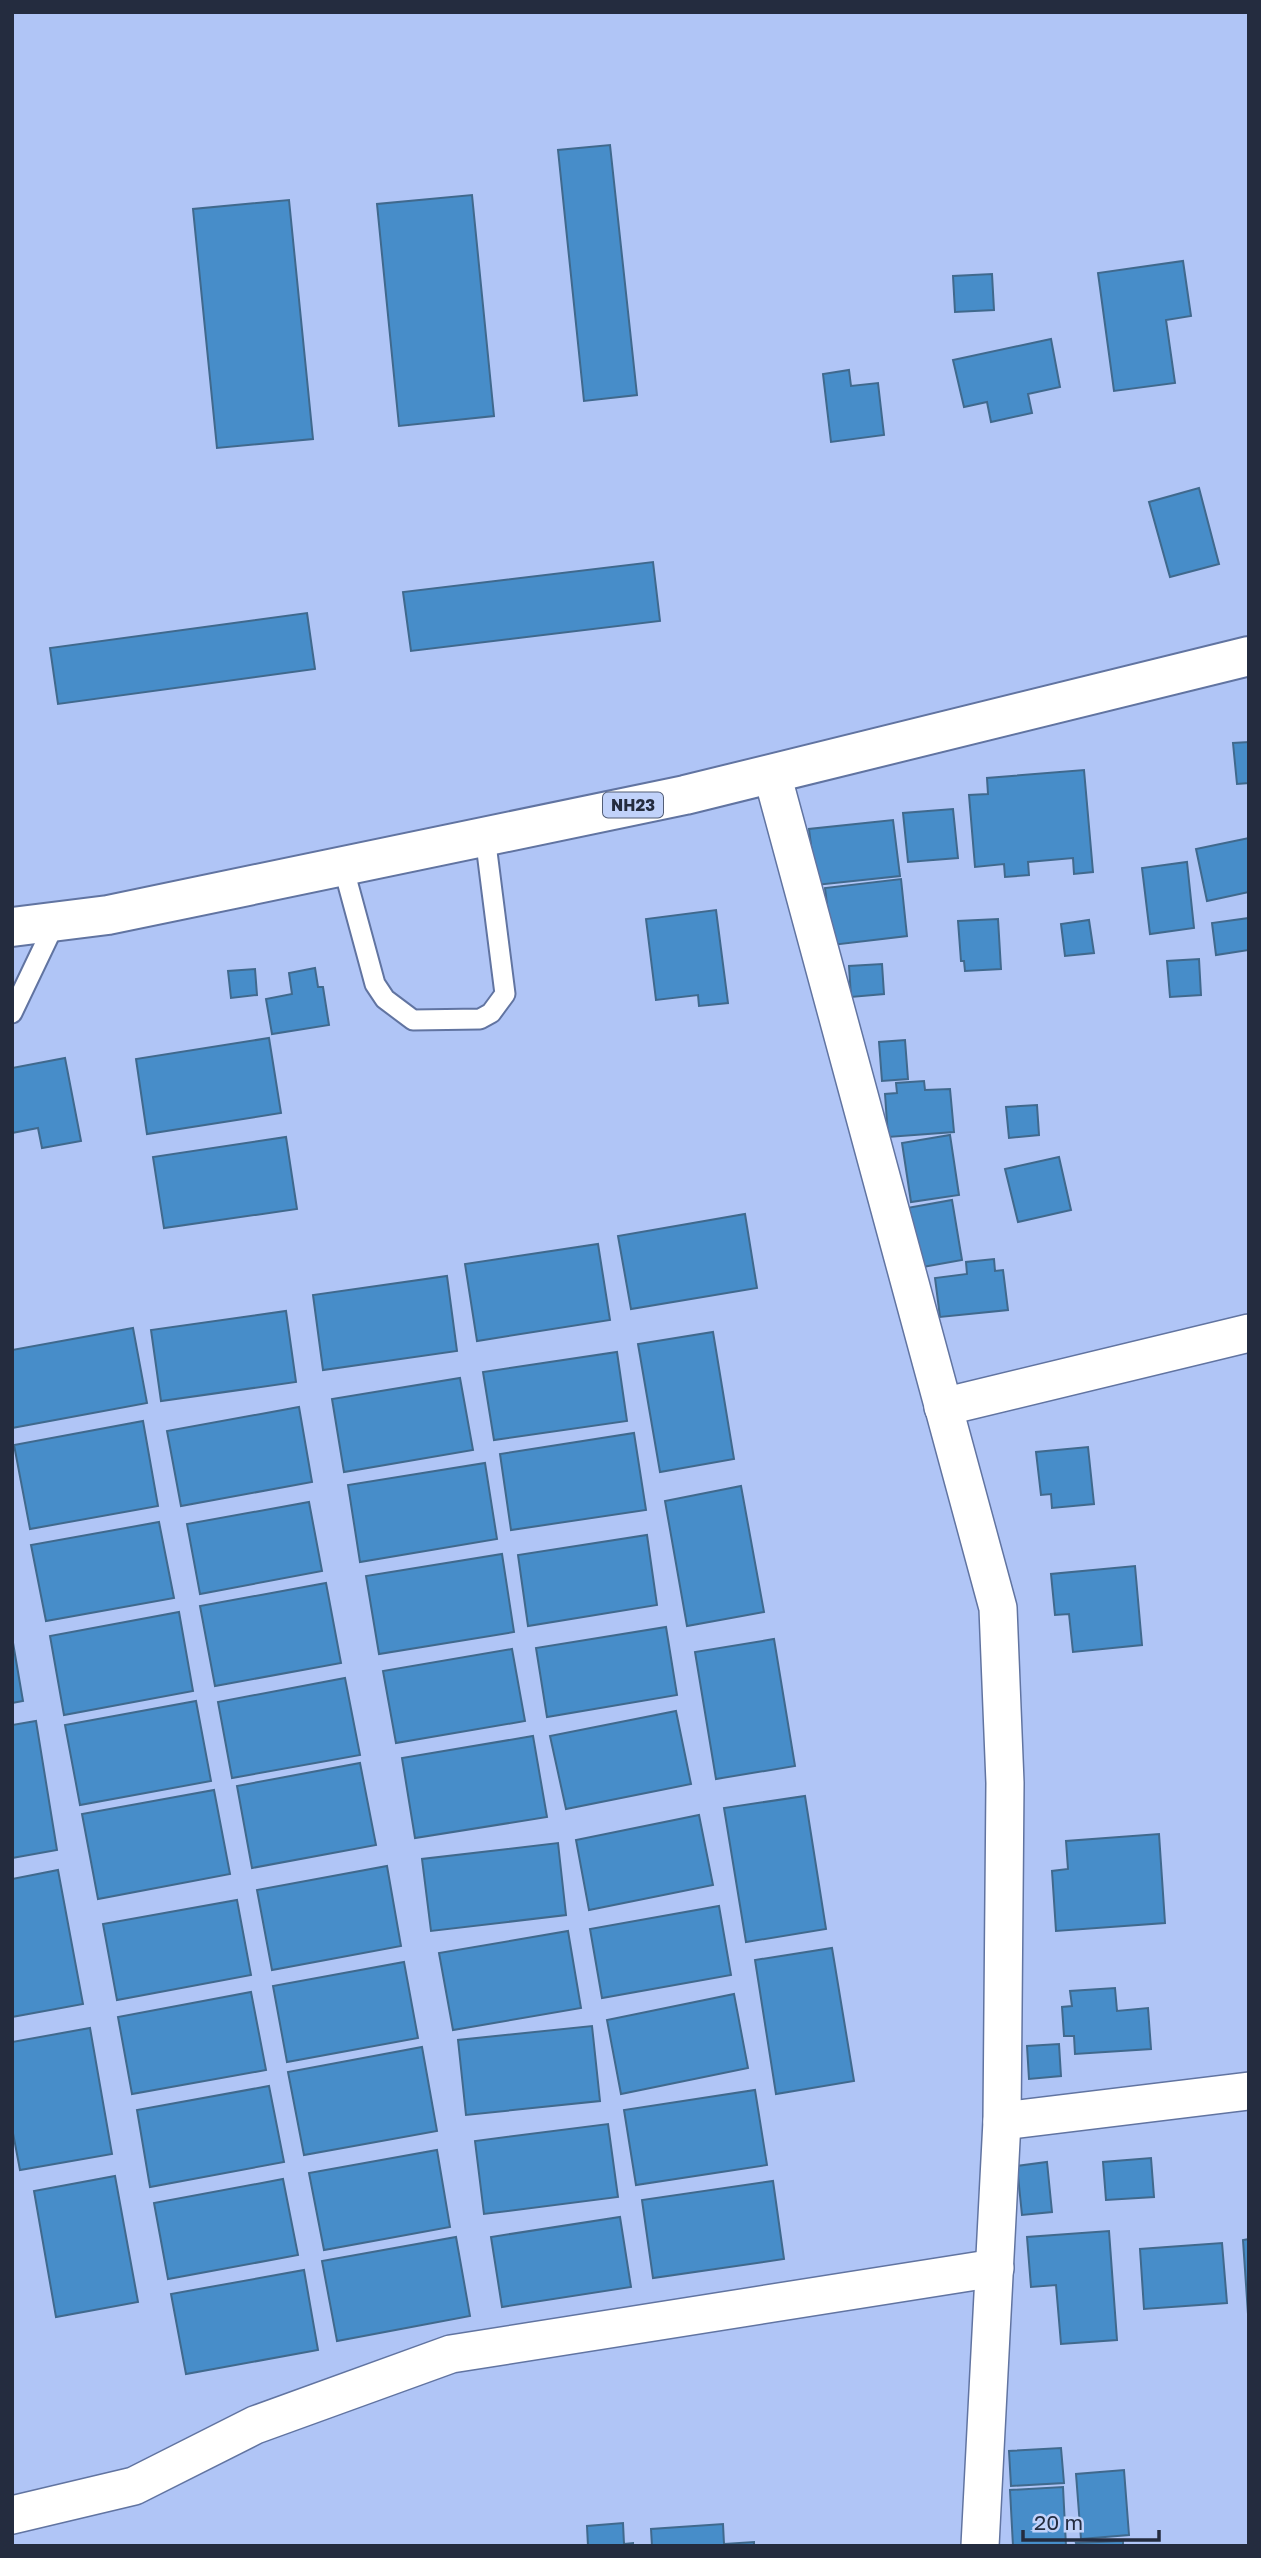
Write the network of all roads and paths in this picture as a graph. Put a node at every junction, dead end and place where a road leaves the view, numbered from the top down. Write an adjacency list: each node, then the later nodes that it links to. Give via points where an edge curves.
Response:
1 (1249, 656): 2 (highway, NH23)
2 (772, 774): 3 (highway, NH23); 9 (street)
3 (485, 836): 4 (highway, NH23); 4 (lane, via 505,994 491,1013 480,1019 413,1020 385,999 375,984)
4 (343, 866): 5 (highway, NH23, via 108,915)
5 (56, 921): 6 (highway, NH23); 7 (lane)
6 (12, 927)
7 (12, 1013)
8 (1249, 1333): 9 (street)
9 (943, 1407): 11 (street, via 998,1608 1005,1783)
10 (1249, 2091): 11 (street)
11 (1002, 2121): 12 (street)
12 (995, 2268): 13 (street, via 451,2354 255,2425 134,2486); 14 (street)
13 (12, 2515)
14 (980, 2546)

